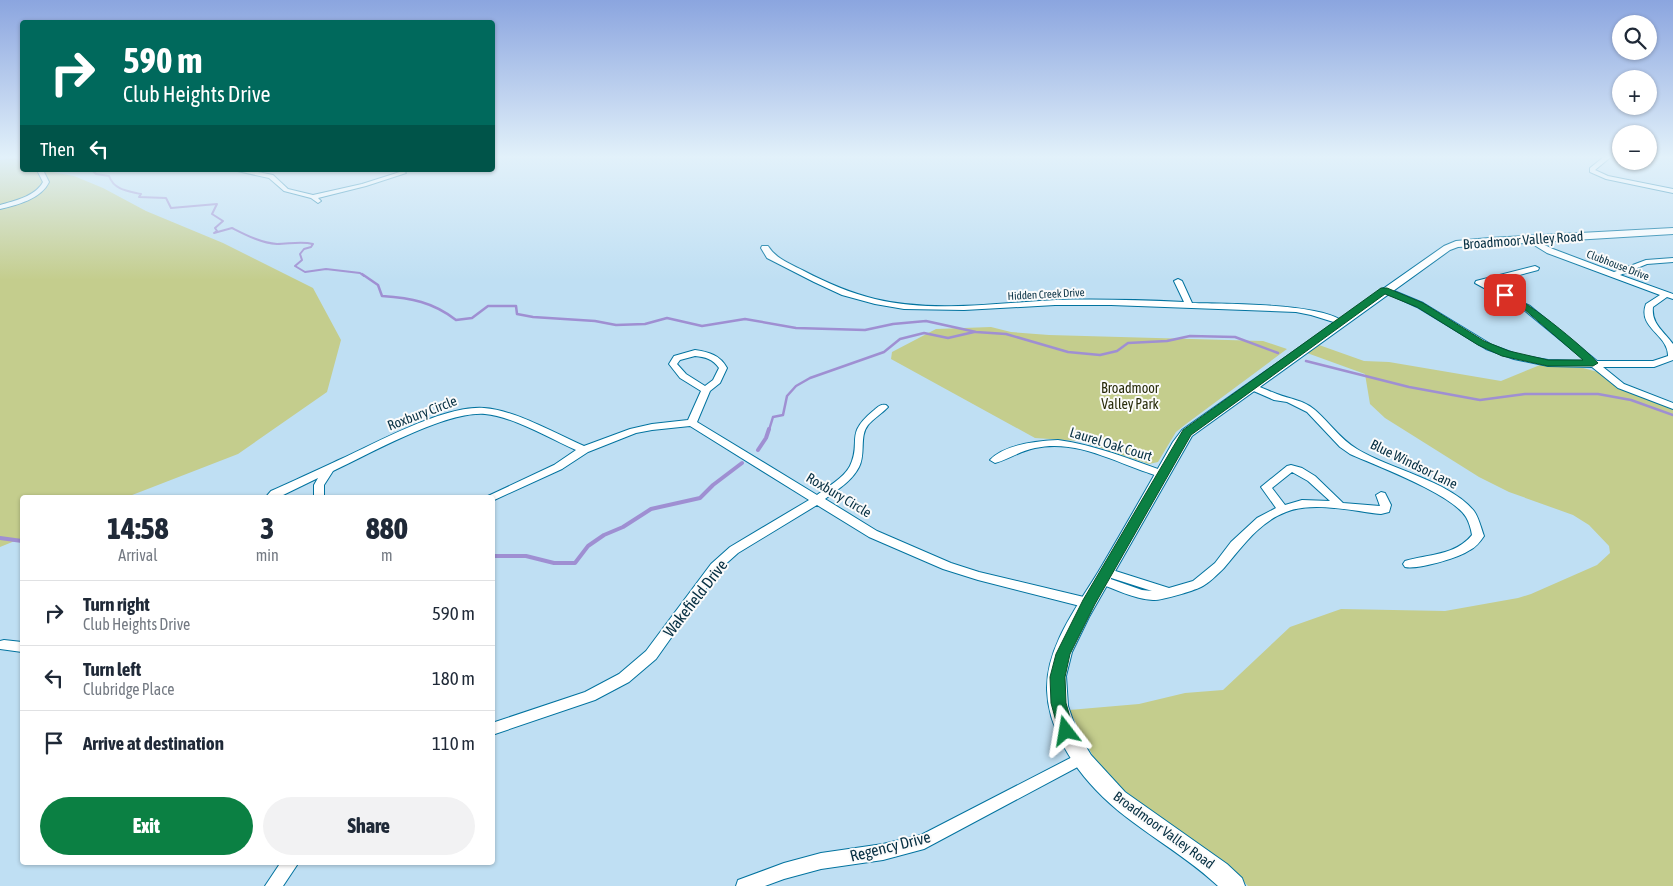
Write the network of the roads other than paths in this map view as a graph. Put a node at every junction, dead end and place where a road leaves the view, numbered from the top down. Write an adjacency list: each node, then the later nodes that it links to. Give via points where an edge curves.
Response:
1 (26, 197): 4 (street)
2 (310, 197): 3 (street)
3 (322, 197)
4 (0, 207)
5 (1673, 231): 6 (street, Broadmoor Valley Road)
6 (1528, 239): 10 (street, Clubhouse Drive, via 1550,251); 12 (street, Broadmoor Valley Road, via 1473,242 1447,248)
7 (766, 248): 14 (street, Hidden Creek Drive, via 770,256 827,285 890,304 944,310 1084,302)
8 (1673, 260): 10 (street, via 1646,262)
9 (1535, 268): 17 (street, via 1479,283 1527,308)
10 (1613, 274): 13 (street, Clubhouse Drive)
11 (1178, 281): 14 (street)
12 (1384, 290): 15 (street, Broadmoor Valley Road); 17 (street, via 1420,305 1481,343 1506,354 1548,363)
13 (1669, 296): 16 (street, via 1649,306 1648,315 1672,349)
14 (1190, 306): 15 (street, Hidden Creek Drive, via 1296,310)
15 (1340, 322): 18 (street, Broadmoor Valley Road)
16 (1672, 358): 17 (street, via 1654,364)
17 (1593, 363): 20 (street, via 1621,386)
18 (1254, 384): 26 (street, Broadmoor Valley Road, via 1187,433); 34 (street, Blue Windsor Lane, via 1315,414 1354,452 1443,494 1462,505 1472,516 1478,536 1474,542 1461,550)
19 (706, 390): 19 (street, via 717,381 723,368 721,363 707,354 676,358 673,364 676,368 694,385); 22 (street)
20 (1673, 406)
21 (883, 407): 31 (street, Wakefield Drive, via 860,430 858,456 849,475)
22 (692, 423): 23 (street, via 633,431); 31 (street, Roxbury Circle)
23 (584, 450): 25 (street, Roxbury Circle, via 500,414 463,412); 30 (street, via 558,467)
24 (995, 460): 26 (street, Laurel Oak Court, via 1020,446 1037,442 1065,443)
25 (329, 469): 27 (street, Roxbury Circle); 28 (street, via 319,485)
26 (1162, 474): 35 (street, Broadmoor Valley Road)
27 (273, 495)
28 (319, 495)
29 (1381, 495): 32 (street, via 1385,509)
30 (495, 497)
31 (817, 500): 36 (street, Roxbury Circle, via 873,534 947,566); 39 (street, Wakefield Drive, via 734,550 715,567 651,655 624,678 590,696)
32 (1340, 506): 33 (street, via 1302,504); 33 (street, via 1302,472 1291,468 1266,488)
33 (1282, 509): 35 (street, via 1261,521 1235,545 1219,566 1197,584 1156,596 1141,594)
34 (1409, 564)
35 (1104, 576): 36 (street, Broadmoor Valley Road)
36 (1088, 603): 40 (street, Broadmoor Valley Road, via 1063,654 1057,677 1066,731)
37 (4, 645): 38 (street)
38 (20, 647)
39 (495, 728)
40 (1082, 758): 43 (street, Regency Drive, via 924,842 821,861); 44 (street, Broadmoor Valley Road, via 1102,784 1127,807 1210,863)
41 (289, 865): 42 (street)
42 (273, 886)
43 (744, 886)
44 (1234, 886)

